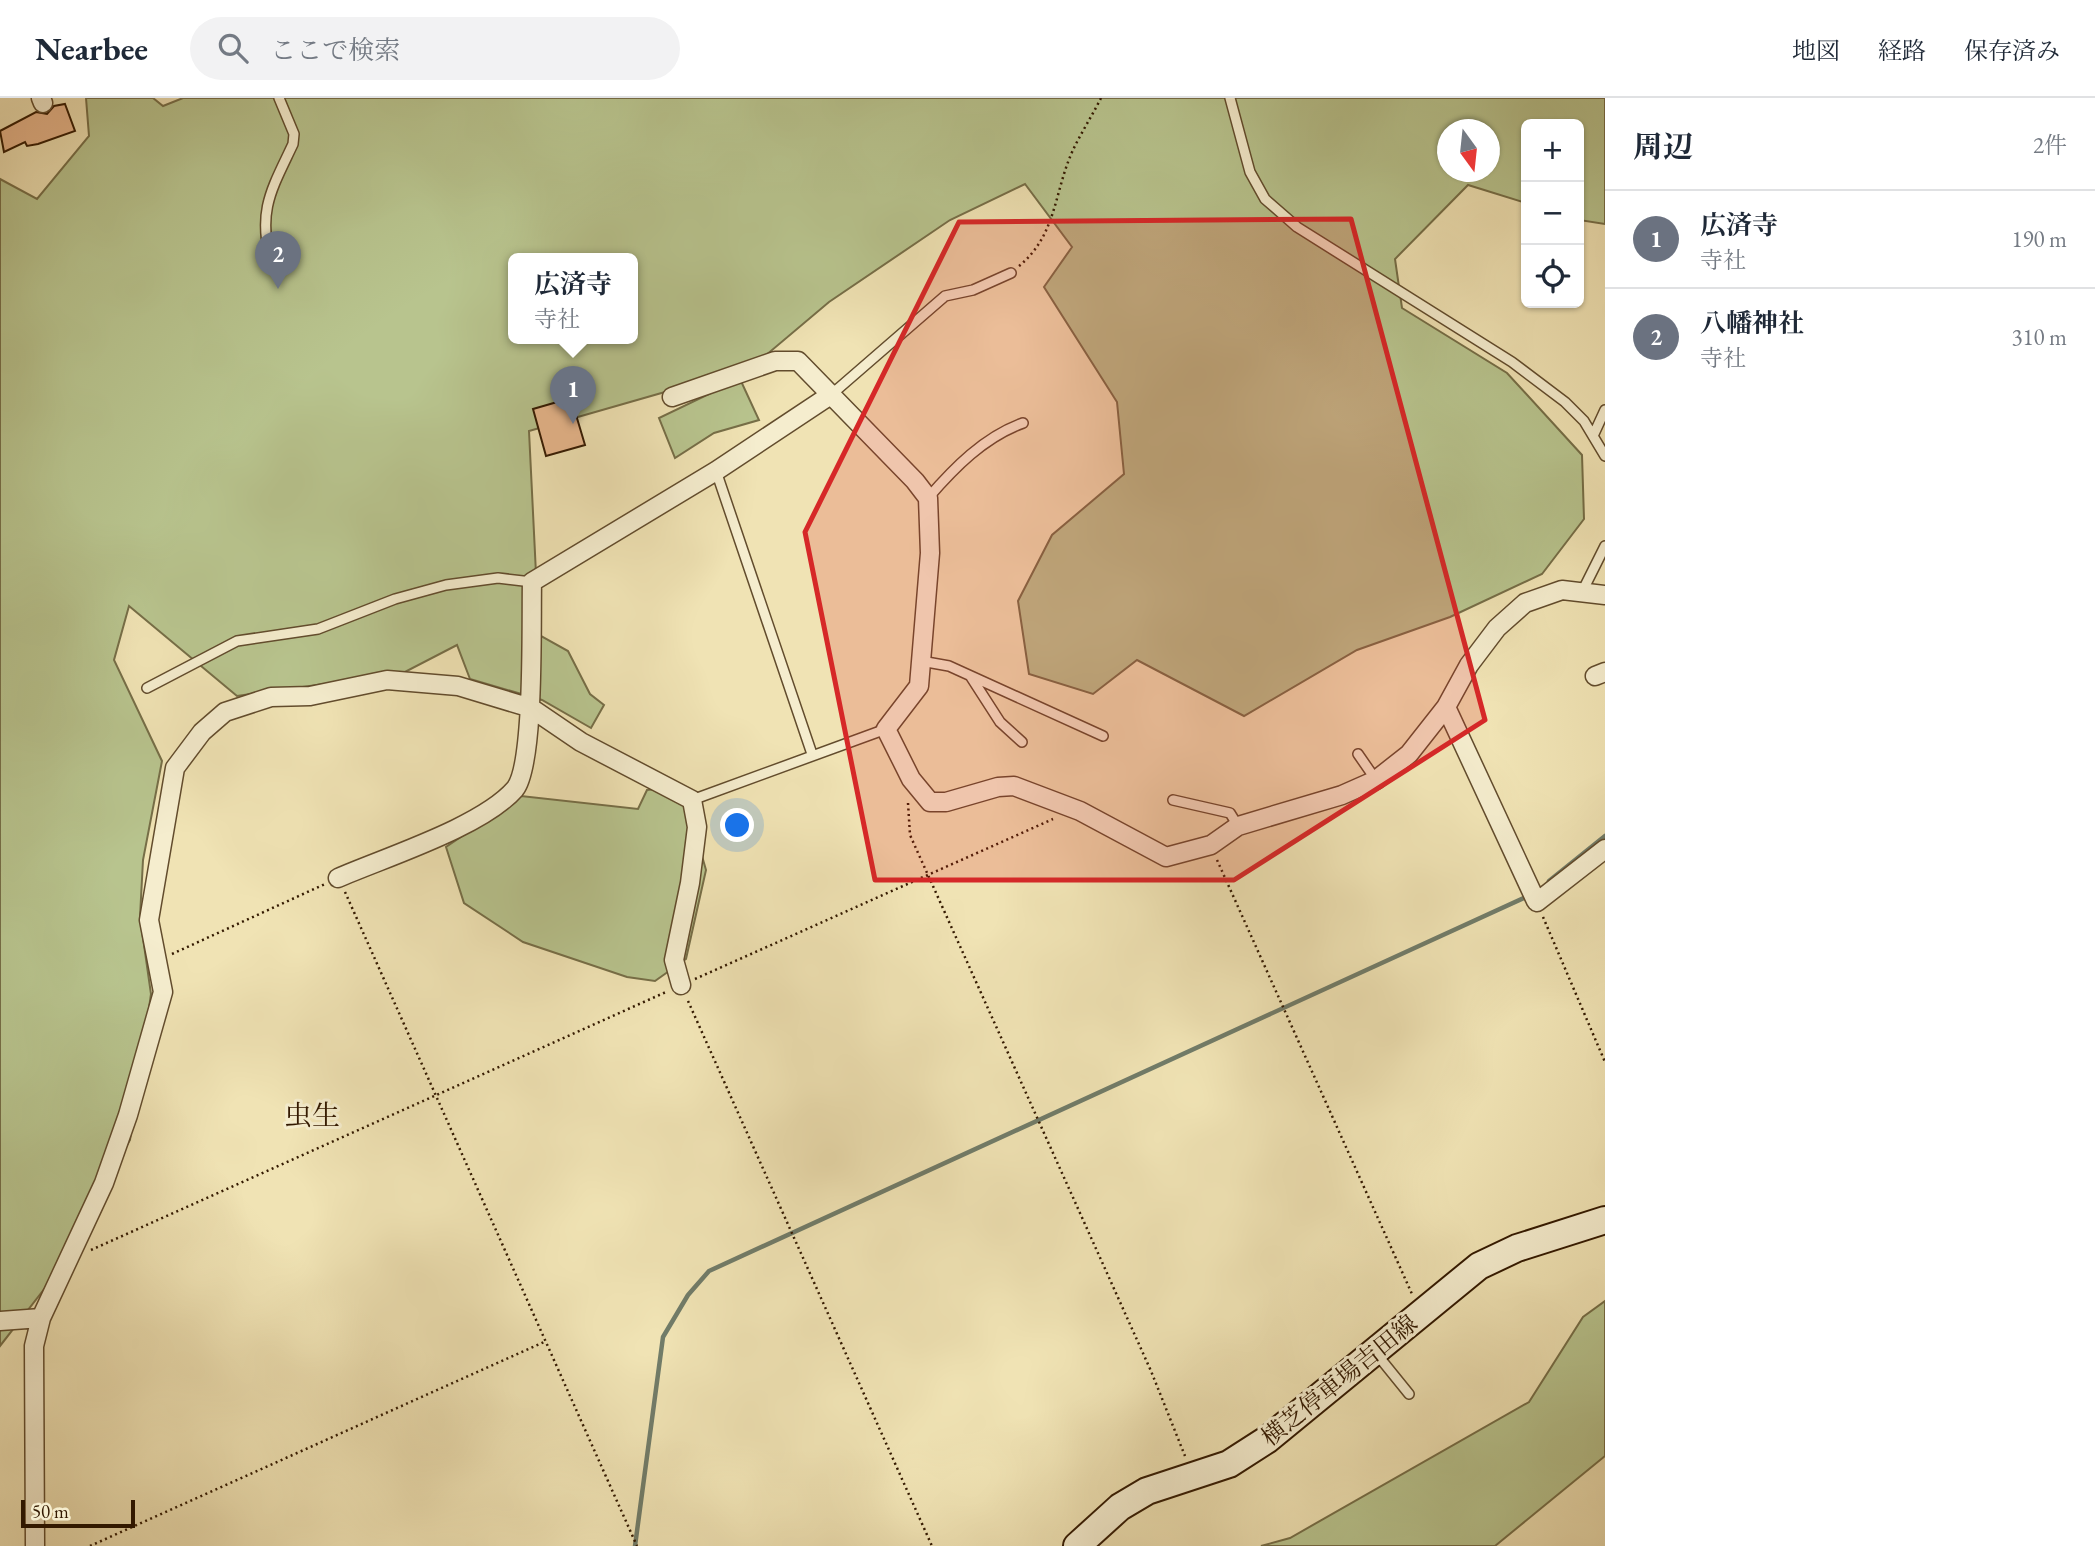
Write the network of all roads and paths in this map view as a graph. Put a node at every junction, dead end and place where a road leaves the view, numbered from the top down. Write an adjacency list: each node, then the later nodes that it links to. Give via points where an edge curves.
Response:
1 (279, 98): 4 (lane, via 293,144 267,199 266,244)
2 (1101, 98): 5 (path, via 1072,150 1043,237)
3 (1230, 98): 10 (lane, via 1250,172 1265,199 1297,227 1512,362 1565,402)
4 (271, 262)
5 (1010, 273): 6 (lane, via 973,290 945,296)
6 (832, 394): 7 (street, via 798,361 775,361); 12 (street); 13 (street)
7 (673, 397)
8 (1605, 410): 10 (lane)
9 (1023, 423): 13 (lane, via 980,447)
10 (1593, 436): 11 (lane)
11 (1605, 456)
12 (716, 471): 15 (street); 26 (lane)
13 (928, 498): 18 (street)
14 (1605, 546): 16 (lane)
15 (532, 582): 20 (lane, via 498,578 446,585 318,629 236,641); 22 (street)
16 (1583, 590): 17 (street); 21 (street, via 1562,590 1525,603 1490,637)
17 (1603, 598)
18 (921, 661): 19 (lane); 23 (street, via 919,686)
19 (970, 676): 24 (lane); 25 (lane, via 1000,722)
20 (147, 688)
21 (1446, 707): 29 (street, via 1409,754); 38 (street)
22 (531, 708): 30 (street, via 581,742); 37 (street, via 516,788 476,818); 39 (street, via 458,686 387,680 310,696 271,697 225,712 202,732 175,768 149,920)
23 (886, 729): 26 (lane); 28 (street)
24 (1103, 736)
25 (1021, 742)
26 (812, 754): 30 (lane)
27 (1358, 754): 29 (lane)
28 (911, 779): 32 (street, via 930,802 1014,786); 36 (path, via 910,835)
29 (1376, 780): 33 (street)
30 (692, 800): 40 (street, via 697,827 691,883 674,960)
31 (1173, 800): 33 (lane, via 1230,813)
32 (1075, 809): 34 (street, via 1166,857); 36 (path)
33 (1238, 826): 34 (street)
34 (1211, 845): 45 (path)
35 (1605, 849): 38 (street)
36 (928, 875): 40 (path); 51 (path, via 1151,1371)
37 (338, 878): 39 (path); 42 (path)
38 (1535, 898): 41 (path)
39 (159, 960): 44 (street, via 163,992 128,1115)
40 (681, 985): 42 (path); 55 (path)
41 (1605, 1062)
42 (434, 1094): 44 (path); 48 (path)
43 (1605, 1220): 45 (main road, 横芝停車場吉田線, via 1498,1256 1456,1282)
44 (69, 1261): 46 (street)
45 (1420, 1314): 49 (main road, 横芝停車場吉田線)
46 (41, 1318): 47 (street); 52 (street, via 34,1346)
47 (0, 1321)
48 (544, 1342): 53 (path); 54 (path)
49 (1374, 1351): 50 (lane); 51 (main road, 横芝停車場吉田線, via 1268,1439 1229,1464)
50 (1409, 1394)
51 (1193, 1477): 56 (main road, 横芝停車場吉田線, via 1147,1491 1119,1507)
52 (35, 1546)
53 (90, 1546)
54 (637, 1546)
55 (932, 1546)
56 (1077, 1546)

